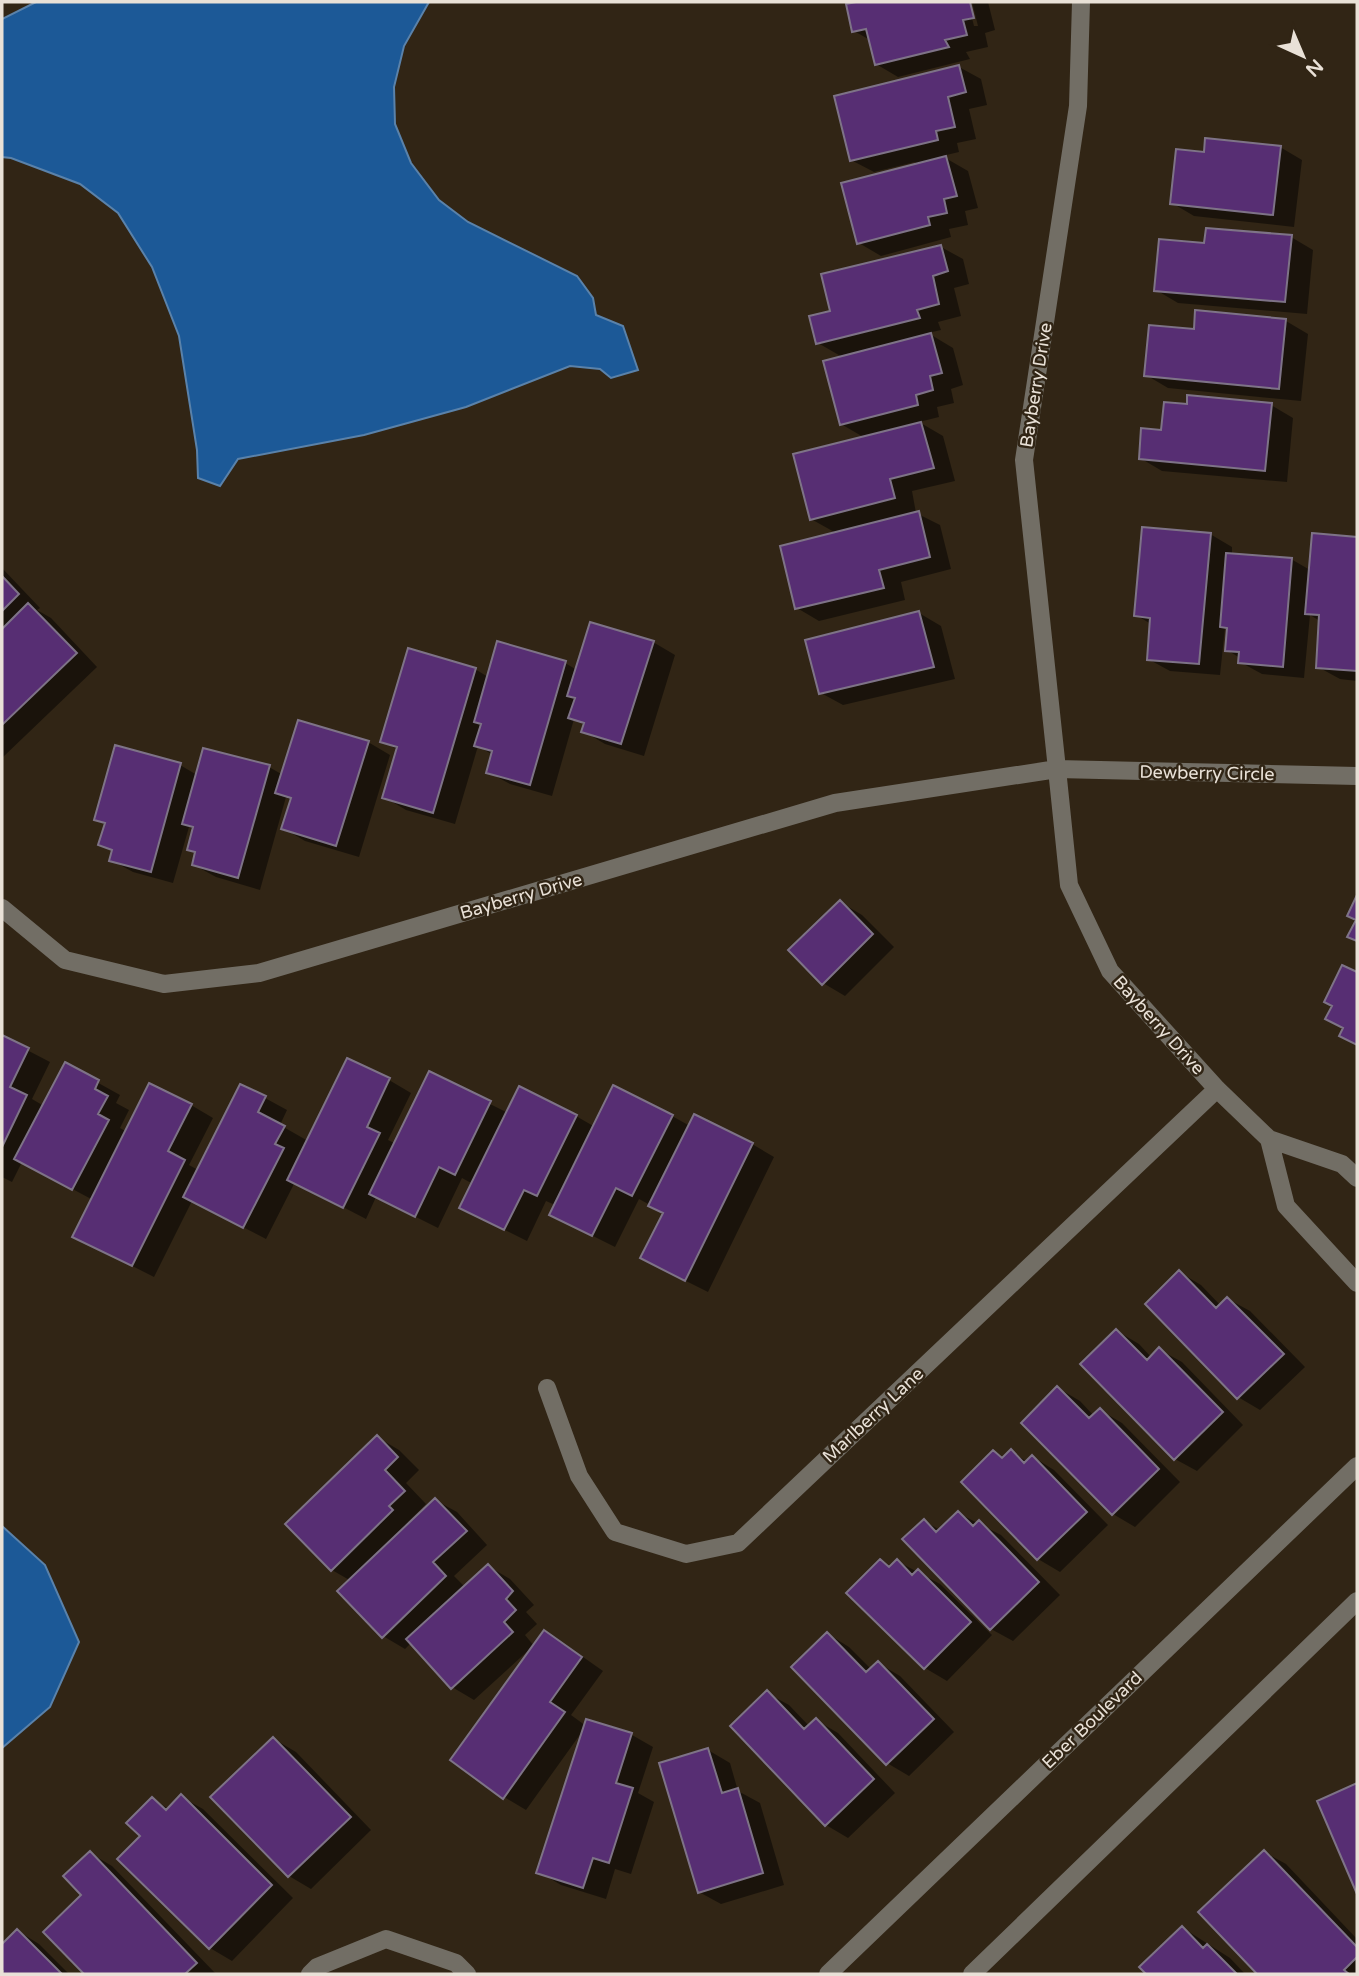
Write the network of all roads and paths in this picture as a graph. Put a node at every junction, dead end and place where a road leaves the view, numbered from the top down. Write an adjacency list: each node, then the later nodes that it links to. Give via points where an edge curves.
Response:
1 (1081, 2): 2 (street, Bayberry Drive, via 1079,106 1024,460)
2 (1057, 769): 3 (street, Dewberry Circle); 4 (street, Bayberry Drive, via 835,803 260,973 164,984 65,960); 5 (street, Bayberry Drive, via 1069,885 1110,971)
3 (1357, 776)
4 (2, 908)
5 (1217, 1089): 6 (street, Bayberry Drive); 9 (street, Marlberry Lane, via 738,1543 686,1554 615,1532 579,1476)
6 (1269, 1139): 7 (street, Bayberry Drive, via 1342,1164); 8 (street, via 1286,1206)
7 (1357, 1178)
8 (1357, 1283)
9 (547, 1388)
10 (1357, 1466): 14 (street, Eber Boulevard)
11 (1357, 1601): 15 (street)
12 (310, 1974): 13 (street, via 386,1939 456,1963)
13 (467, 1974)
14 (828, 1974)
15 (972, 1974)

